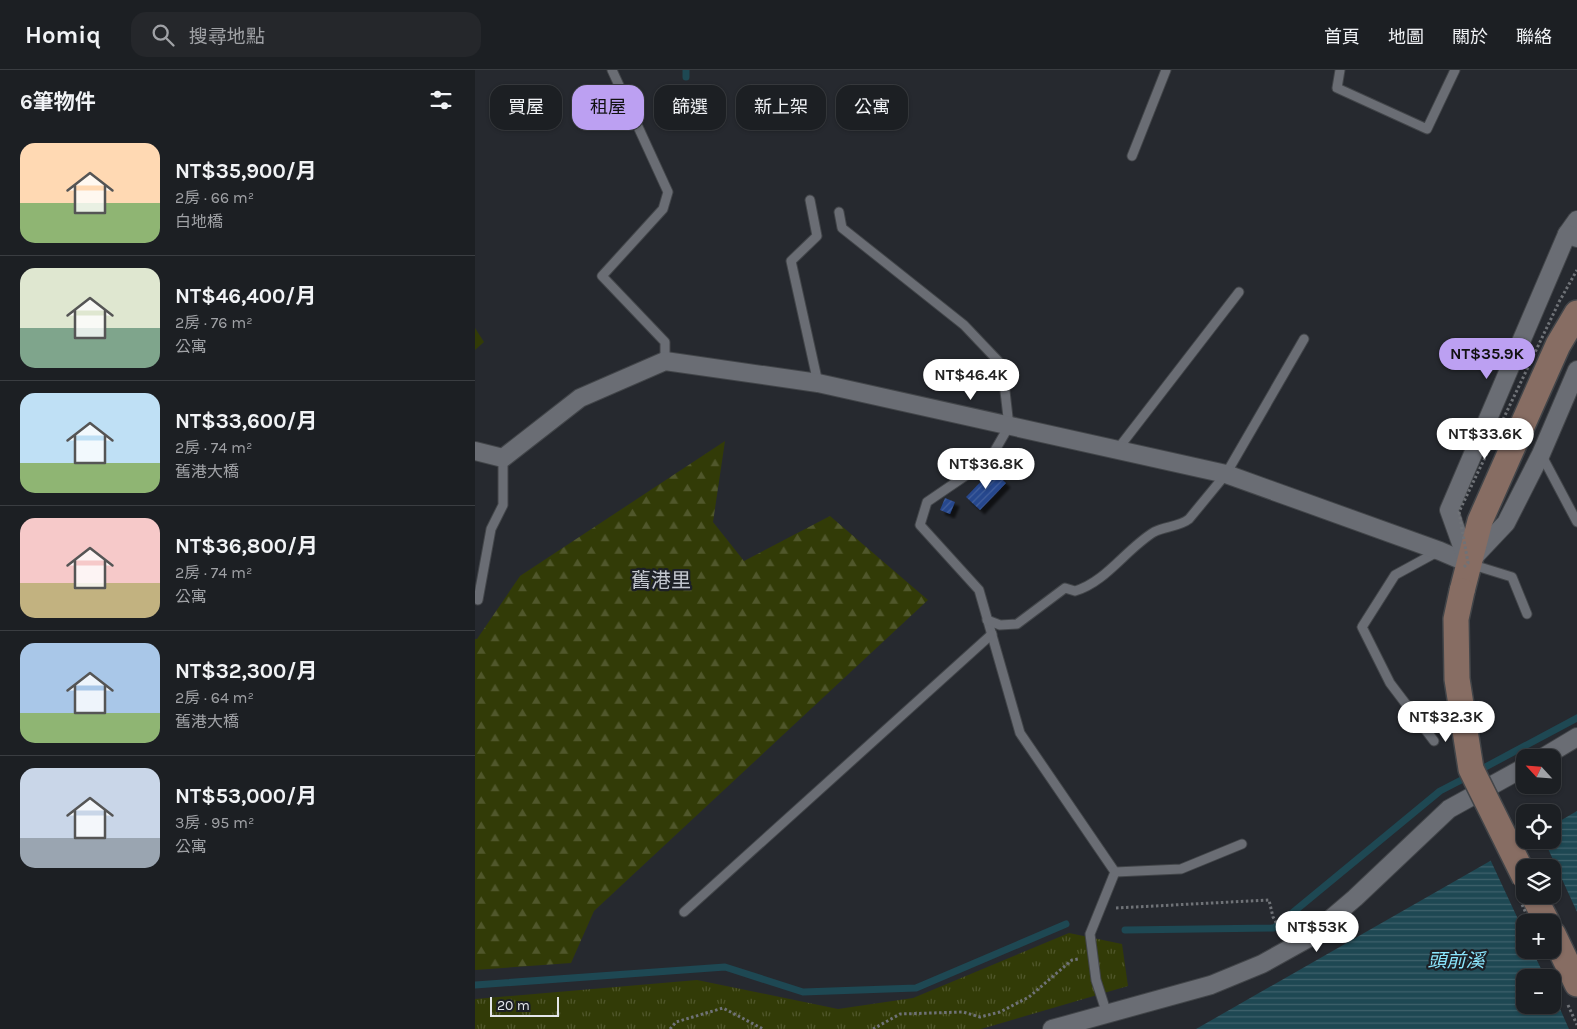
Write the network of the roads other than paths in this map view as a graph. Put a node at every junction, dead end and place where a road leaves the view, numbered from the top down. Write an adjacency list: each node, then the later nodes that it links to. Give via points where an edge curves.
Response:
1 (612, 70): 12 (lane, via 668,192 663,210 602,276 665,342)
2 (1166, 70): 5 (lane)
3 (1340, 70): 4 (lane, via 1337,88 1427,129)
4 (1455, 70)
5 (1132, 156)
6 (809, 200): 14 (lane, via 817,236 791,261)
7 (839, 212): 15 (lane, via 842,228 964,325 1002,365)
8 (1574, 231): 23 (street, via 1449,510)
9 (1239, 292): 16 (lane)
10 (1577, 313): 23 (main road, via 1558,345 1480,522)
11 (1304, 339): 20 (lane)
12 (665, 361): 14 (street); 19 (street, via 580,398)
13 (1577, 370): 18 (street)
14 (818, 382): 15 (street)
15 (1009, 426): 16 (street); 26 (lane, via 990,459 927,502 920,525 979,590)
16 (1117, 450): 20 (street)
17 (475, 451): 19 (street)
18 (1541, 454): 21 (lane); 23 (street, via 1506,523)
19 (503, 458): 24 (lane, via 503,505 491,529)
20 (1226, 474): 22 (street); 26 (lane, via 1183,524 1152,533 1093,582 1075,591 1065,588 1017,624 1000,625)
21 (1577, 522)
22 (1440, 551): 23 (street); 29 (lane, via 1395,575 1362,627 1390,684)
23 (1468, 563): 25 (lane, via 1512,577); 33 (main road, bridge, via 1456,619 1457,679 1466,745 1471,769)
24 (479, 600)
25 (1527, 614)
26 (987, 620): 27 (lane)
27 (991, 634): 34 (lane, via 1020,733); 35 (lane)
28 (1577, 737): 30 (street)
29 (1434, 741)
30 (1557, 749)
31 (1516, 772): 38 (street, via 1449,808 1307,939 1262,964 1211,985)
32 (1242, 844): 34 (lane, via 1181,870)
33 (1516, 860)
34 (1115, 872): 38 (lane, via 1090,934 1096,980)
35 (685, 912)
36 (1561, 951): 37 (main road)
37 (1577, 984)
38 (1107, 1014): 39 (street)
39 (1051, 1029)

